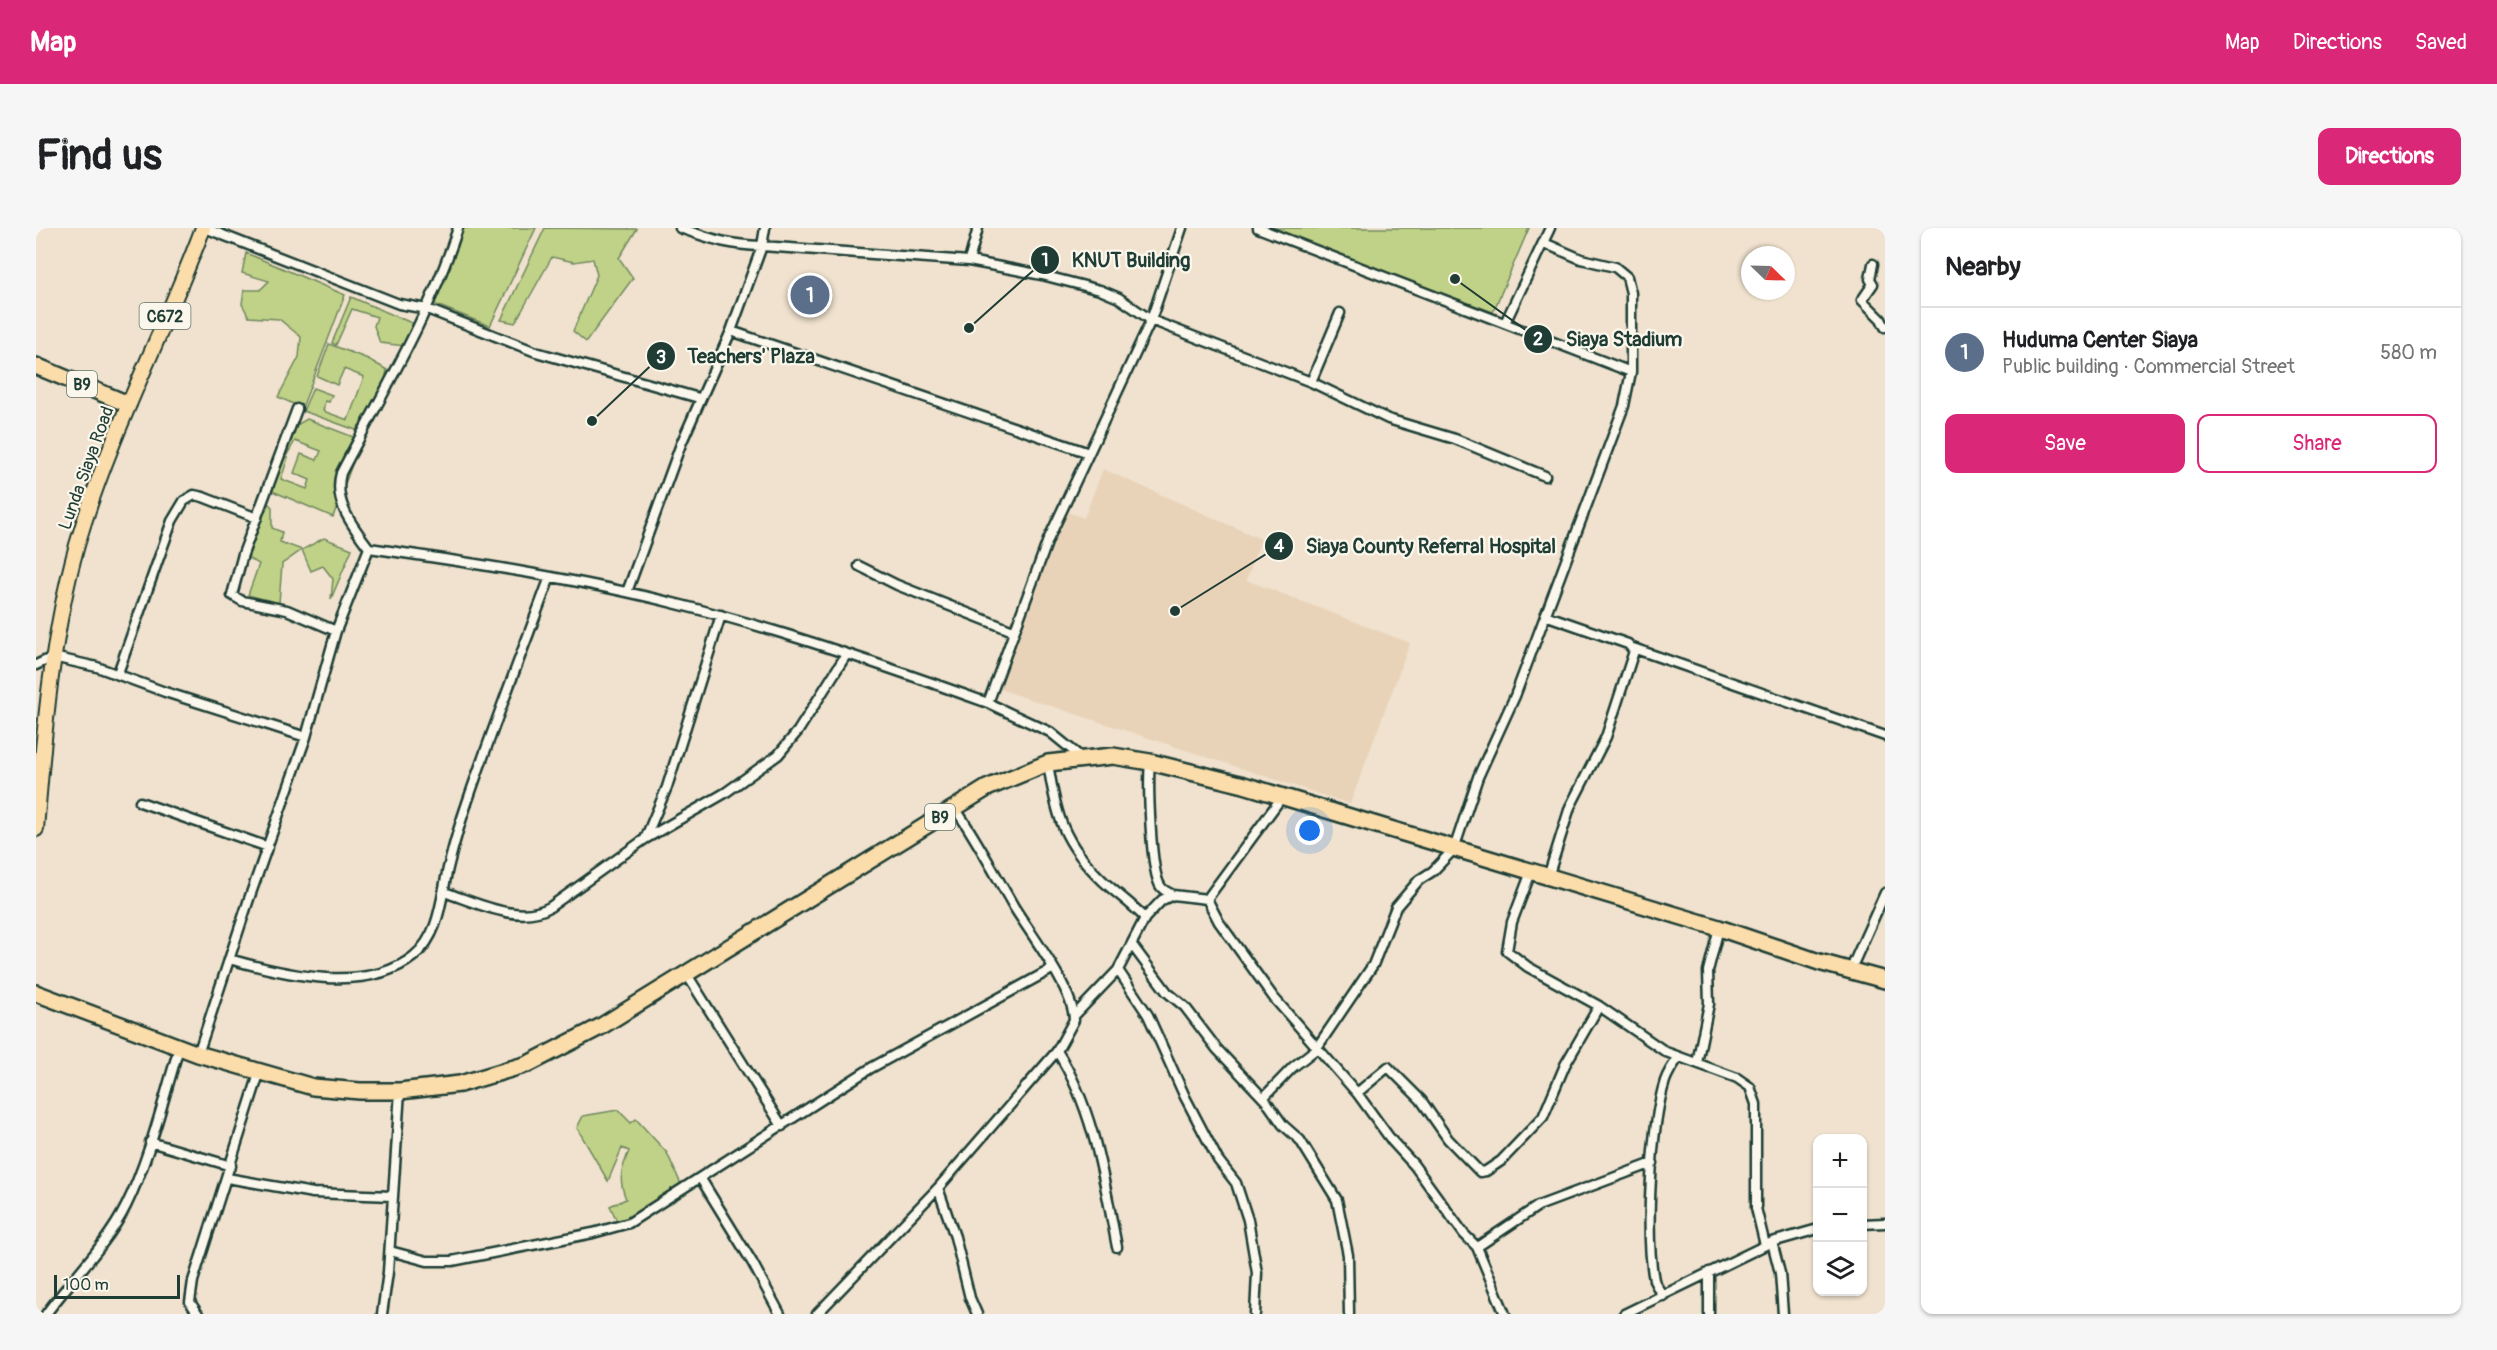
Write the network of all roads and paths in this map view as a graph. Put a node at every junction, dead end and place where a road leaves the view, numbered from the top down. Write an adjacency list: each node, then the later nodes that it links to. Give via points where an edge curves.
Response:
1 (204, 228): 13 (street, via 399,304); 23 (main road, C672)
2 (458, 228): 13 (street)
3 (680, 228): 10 (street, via 712,241)
4 (765, 228): 10 (street)
5 (978, 228): 11 (street)
6 (1182, 228): 15 (street)
7 (1258, 228): 16 (street)
8 (1550, 228): 9 (street)
9 (1544, 243): 16 (street); 20 (street, via 1581,259 1615,267 1627,277 1631,293)
10 (762, 246): 11 (street); 18 (street)
11 (969, 261): 15 (street, via 1083,284 1119,298)
12 (1873, 264): 17 (street, via 1873,284 1862,300)
13 (427, 309): 22 (street, via 536,352); 28 (street, via 337,487 344,509)
14 (1340, 313): 21 (street)
15 (1151, 320): 21 (street); 25 (street)
16 (1505, 323): 20 (street)
17 (1885, 327)
18 (731, 331): 22 (street); 25 (street)
19 (36, 366): 23 (highway, B9)
20 (1631, 372): 33 (street, via 1624,406)
21 (1311, 382): 26 (street, via 1388,419 1455,439)
22 (699, 398): 31 (street)
23 (128, 404): 38 (main road, Lunda Siaya Road / C672, via 78,543)
24 (297, 409): 27 (street)
25 (1089, 453): 35 (street, via 1062,505)
26 (1545, 476)
27 (257, 518): 34 (street, via 232,595 242,601 287,610); 40 (street, via 203,497 187,497 172,521)
28 (369, 548): 30 (street); 34 (street)
29 (859, 566): 35 (street)
30 (550, 577): 31 (street); 56 (street, via 465,811)
31 (627, 592): 32 (street)
32 (721, 615): 37 (street); 51 (street, via 667,787)
33 (1545, 615): 36 (street); 53 (street, via 1515,696 1478,777)
34 (336, 631): 43 (street)
35 (1013, 631): 41 (street)
36 (1633, 648): 42 (street); 55 (street, via 1606,737 1570,807)
37 (846, 655): 41 (street); 51 (street, via 798,731 778,755 724,793)
38 (53, 657): 39 (street); 40 (street); 50 (main road, Lunda Siaya Road / C672)
39 (36, 665)
40 (118, 674): 43 (street)
41 (988, 704): 44 (street, via 1041,727)
42 (1885, 736)
43 (306, 737): 52 (street)
44 (1082, 758): 45 (highway, B9, via 1113,756); 46 (highway, B9)
45 (1150, 762): 47 (highway, B9); 58 (street, via 1148,797 1154,865 1161,887)
46 (1048, 763): 49 (highway, B9, via 995,784); 60 (street, via 1059,824 1068,840 1093,871)
47 (1282, 797): 53 (highway, B9); 59 (street)
48 (140, 802): 52 (street)
49 (955, 808): 64 (street); 67 (highway, B9)
50 (36, 829)
51 (645, 839): 56 (street, via 543,911 509,912)
52 (268, 847): 63 (street)
53 (1454, 849): 54 (highway, B9); 73 (street, via 1396,907 1373,965)
54 (1531, 872): 55 (highway, B9); 70 (street, via 1512,922 1507,951)
55 (1548, 877): 61 (highway, B9)
56 (444, 892): 63 (street, via 431,934 422,947 388,969 327,979 287,974)
57 (1885, 893): 66 (street)
58 (1173, 895): 59 (street); 60 (street, via 1162,900)
59 (1207, 899): 73 (street, via 1274,998)
60 (1145, 918): 62 (street)
61 (1719, 928): 66 (highway, B9); 77 (street, via 1708,971 1709,1004)
62 (1132, 945): 65 (street); 81 (street, via 1167,992 1185,1007 1217,1049)
63 (229, 959): 75 (street)
64 (1052, 969): 71 (street); 82 (street, via 871,1068)
65 (1118, 970): 71 (street); 105 (street, via 1148,1015 1218,1160 1236,1183 1248,1220 1257,1273)
66 (1850, 971): 68 (highway, B9)
67 (686, 973): 79 (highway, B9, via 600,1027 528,1064 460,1084); 82 (street)
68 (1885, 980)
69 (36, 993): 72 (highway, B9)
70 (1599, 1006): 76 (street); 80 (street, via 1565,1065 1544,1117 1486,1171 1480,1172 1461,1154 1421,1100 1388,1067)
71 (1074, 1016): 74 (street)
72 (178, 1048): 75 (highway, B9); 83 (street)
73 (1316, 1049): 80 (street); 81 (street)
74 (1057, 1051): 88 (street); 94 (street, via 1094,1133)
75 (198, 1054): 78 (highway, B9)
76 (1679, 1058): 77 (street); 84 (street, via 1664,1084)
77 (1697, 1063): 93 (street, via 1743,1081 1755,1095 1756,1208)
78 (259, 1074): 79 (highway, B9, via 334,1090); 85 (street)
79 (400, 1091): 89 (street)
80 (1358, 1093): 95 (street)
81 (1263, 1098): 106 (street, via 1275,1117 1300,1140 1337,1200 1350,1268)
82 (782, 1126): 87 (street)
83 (150, 1142): 85 (street); 99 (street, via 120,1216)
84 (1653, 1163): 95 (street, via 1538,1206); 98 (street, via 1652,1262 1655,1282)
85 (231, 1166): 86 (street)
86 (227, 1178): 89 (street, via 313,1193); 100 (street, via 193,1281 190,1302)
87 (701, 1179): 96 (street, via 639,1219 593,1233 445,1262); 102 (street)
88 (938, 1188): 103 (street); 104 (street)
89 (392, 1196): 96 (street)
90 (1885, 1223): 91 (street)
91 (1867, 1224)
92 (1813, 1230): 93 (street)
93 (1769, 1243): 97 (street); 110 (street, via 1780,1273)
94 (1117, 1247)
95 (1477, 1247): 107 (street)
96 (390, 1251): 101 (street)
97 (1709, 1272): 98 (street); 109 (street)
98 (1663, 1296): 108 (street)
99 (46, 1314)
100 (198, 1314)
101 (382, 1314)
102 (780, 1314)
103 (817, 1314)
104 (976, 1314)
105 (1255, 1314)
106 (1349, 1314)
107 (1505, 1314)
108 (1624, 1314)
109 (1709, 1314)
110 (1783, 1314)

